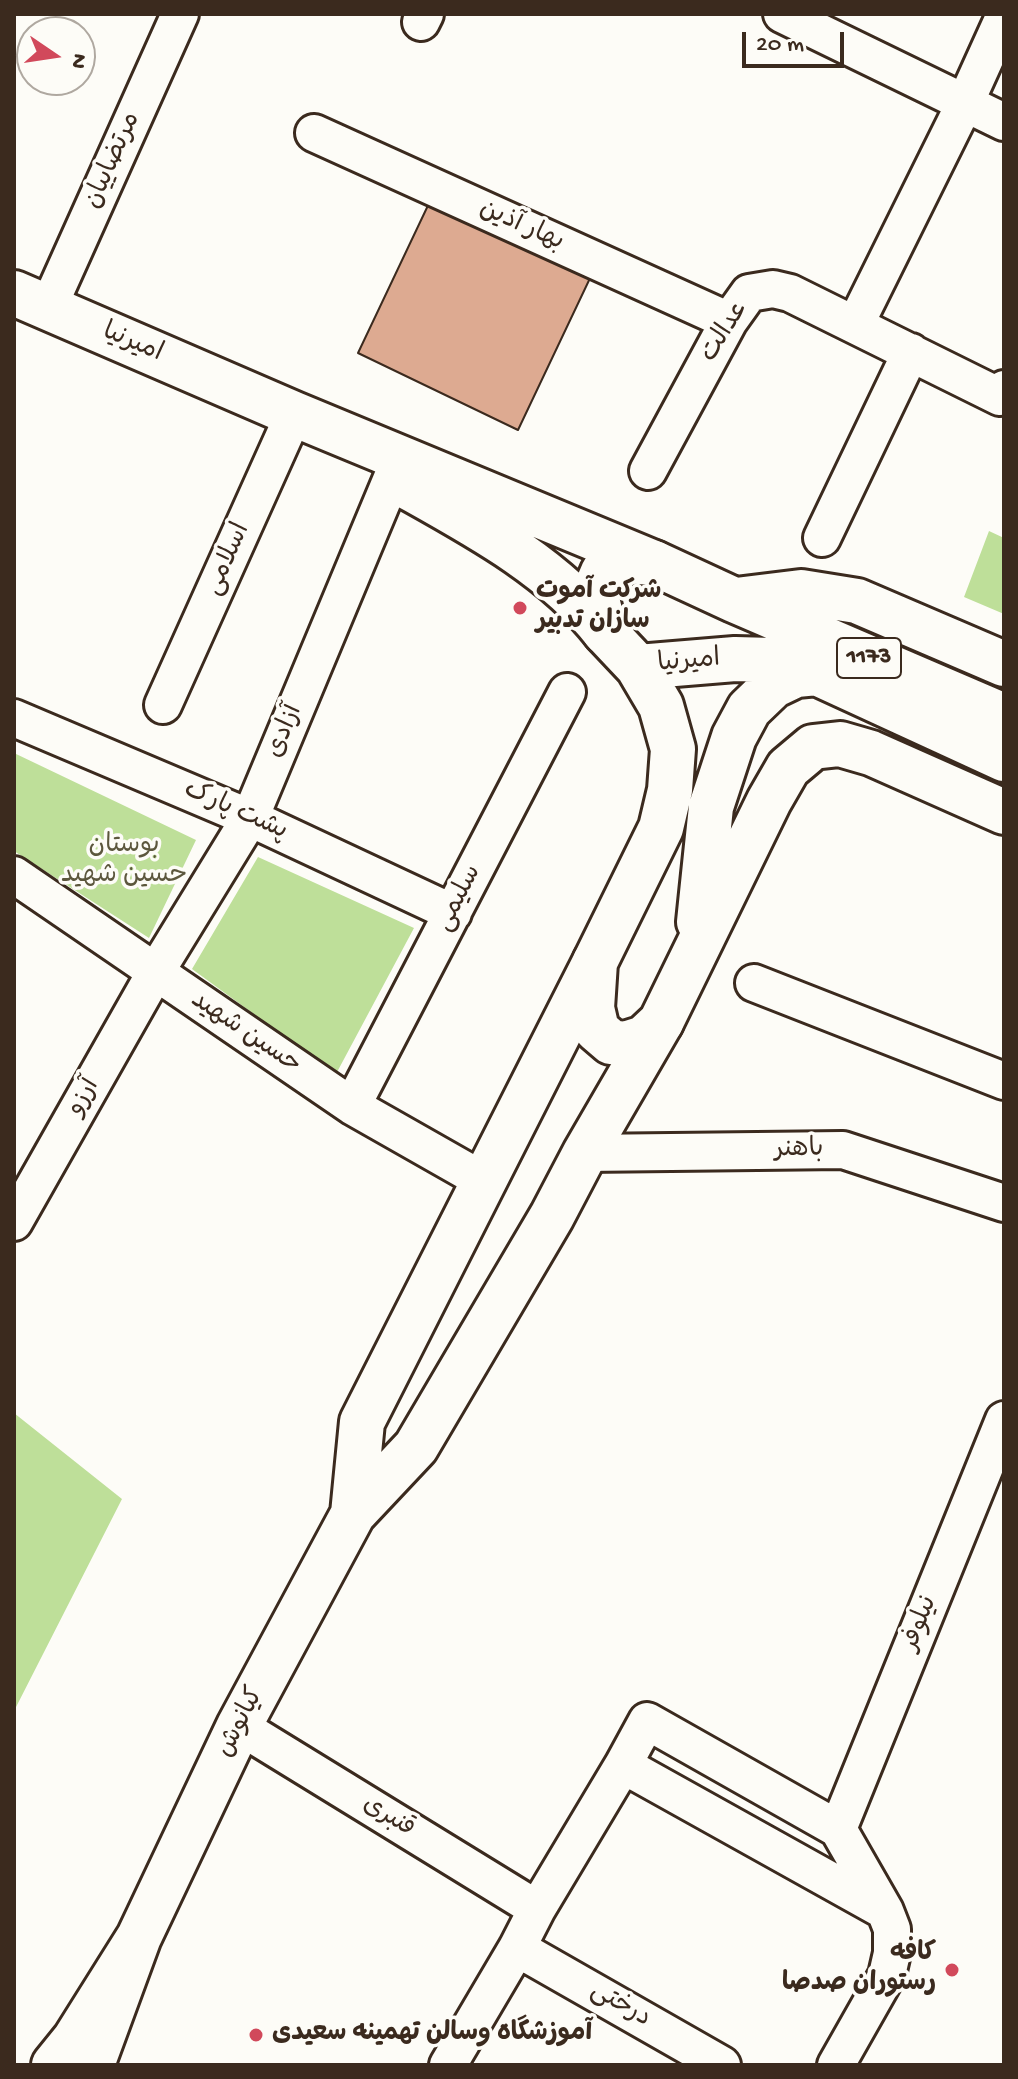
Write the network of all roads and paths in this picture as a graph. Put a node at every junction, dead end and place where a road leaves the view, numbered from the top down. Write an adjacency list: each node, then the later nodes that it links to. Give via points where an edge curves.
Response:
1 (180, 14): 7 (street, مرتضاییان)
2 (782, 14): 4 (street)
3 (1004, 17): 4 (street)
4 (965, 103): 5 (street); 9 (street)
5 (1004, 122)
6 (314, 133): 8 (street, بهار آذین)
7 (23, 298): 12 (main road, امیرنیا / 1173)
8 (729, 321): 9 (street, عدالت, via 749,293 773,289); 13 (street, عدالت)
9 (855, 325): 10 (street, عدالت)
10 (911, 352): 11 (street, عدالت); 15 (street)
11 (1002, 393)
12 (294, 414): 14 (main road, امیرنیا / 1173); 16 (main road, امیرنیا / 1173); 23 (street, اسلامی)
13 (648, 471)
14 (392, 478): 18 (main road, امیرنیا / 1173, via 530,562 587,609); 28 (street, آزادی)
15 (822, 538)
16 (654, 563): 17 (main road, امیرنیا / 1173); 18 (main road, via 624,561 603,572 597,586)
17 (734, 600): 19 (main road, via 801,592 857,601); 24 (main road, امیرنیا / 1173)
18 (605, 632): 20 (main road, امیرنیا)
19 (1004, 664)
20 (638, 667): 21 (main road, امیرنیا / 1173, via 754,659); 32 (main road, via 661,706 673,749 670,790 661,828)
21 (817, 673): 26 (main road, امیرنیا / 1173); 31 (main road, via 796,675 773,686 749,709 734,737 711,807)
22 (567, 692): 30 (street, سلیمی)
23 (163, 705)
24 (1004, 716)
25 (14, 718): 28 (street, پشت پارک)
26 (1004, 759)
27 (1004, 812): 31 (main road, via 871,753 840,744 813,747 788,768 769,801)
28 (250, 818): 30 (street, پشت پارک); 33 (street, آزادی)
29 (14, 875): 33 (street, حسین شهید)
30 (453, 913): 37 (street, سلیمی)
31 (696, 951): 35 (main road)
32 (595, 962): 35 (main road, via 592,1008 597,1030 611,1042 625,1044 644,1038); 39 (main road)
33 (155, 973): 37 (street, حسین شهید); 41 (street, آرزو)
34 (754, 983): 36 (street)
35 (661, 1022): 38 (main road)
36 (1004, 1081)
37 (352, 1106): 39 (street, حسین شهید)
38 (585, 1153): 40 (street, باهنر, via 843,1150); 43 (main road, via 416,1447)
39 (484, 1181): 43 (main road, via 362,1422)
40 (1004, 1203)
41 (14, 1222)
42 (1004, 1420): 46 (street, نیلوفر)
43 (353, 1514): 44 (main road, کیانوش)
44 (239, 1726): 47 (street, قنبری); 49 (main road, کیانوش)
45 (623, 1765): 46 (street, via 647,1721); 47 (street); 48 (street)
46 (838, 1829): 48 (street)
47 (537, 1909): 50 (street)
48 (885, 1911): 55 (street, via 892,1929 887,1975)
49 (139, 1937): 51 (main road, کیانوش); 52 (main road, کیانوش)
50 (517, 1948): 53 (street); 54 (street, درختی)
51 (54, 2065)
52 (92, 2065)
53 (448, 2065)
54 (722, 2065)
55 (836, 2065)

